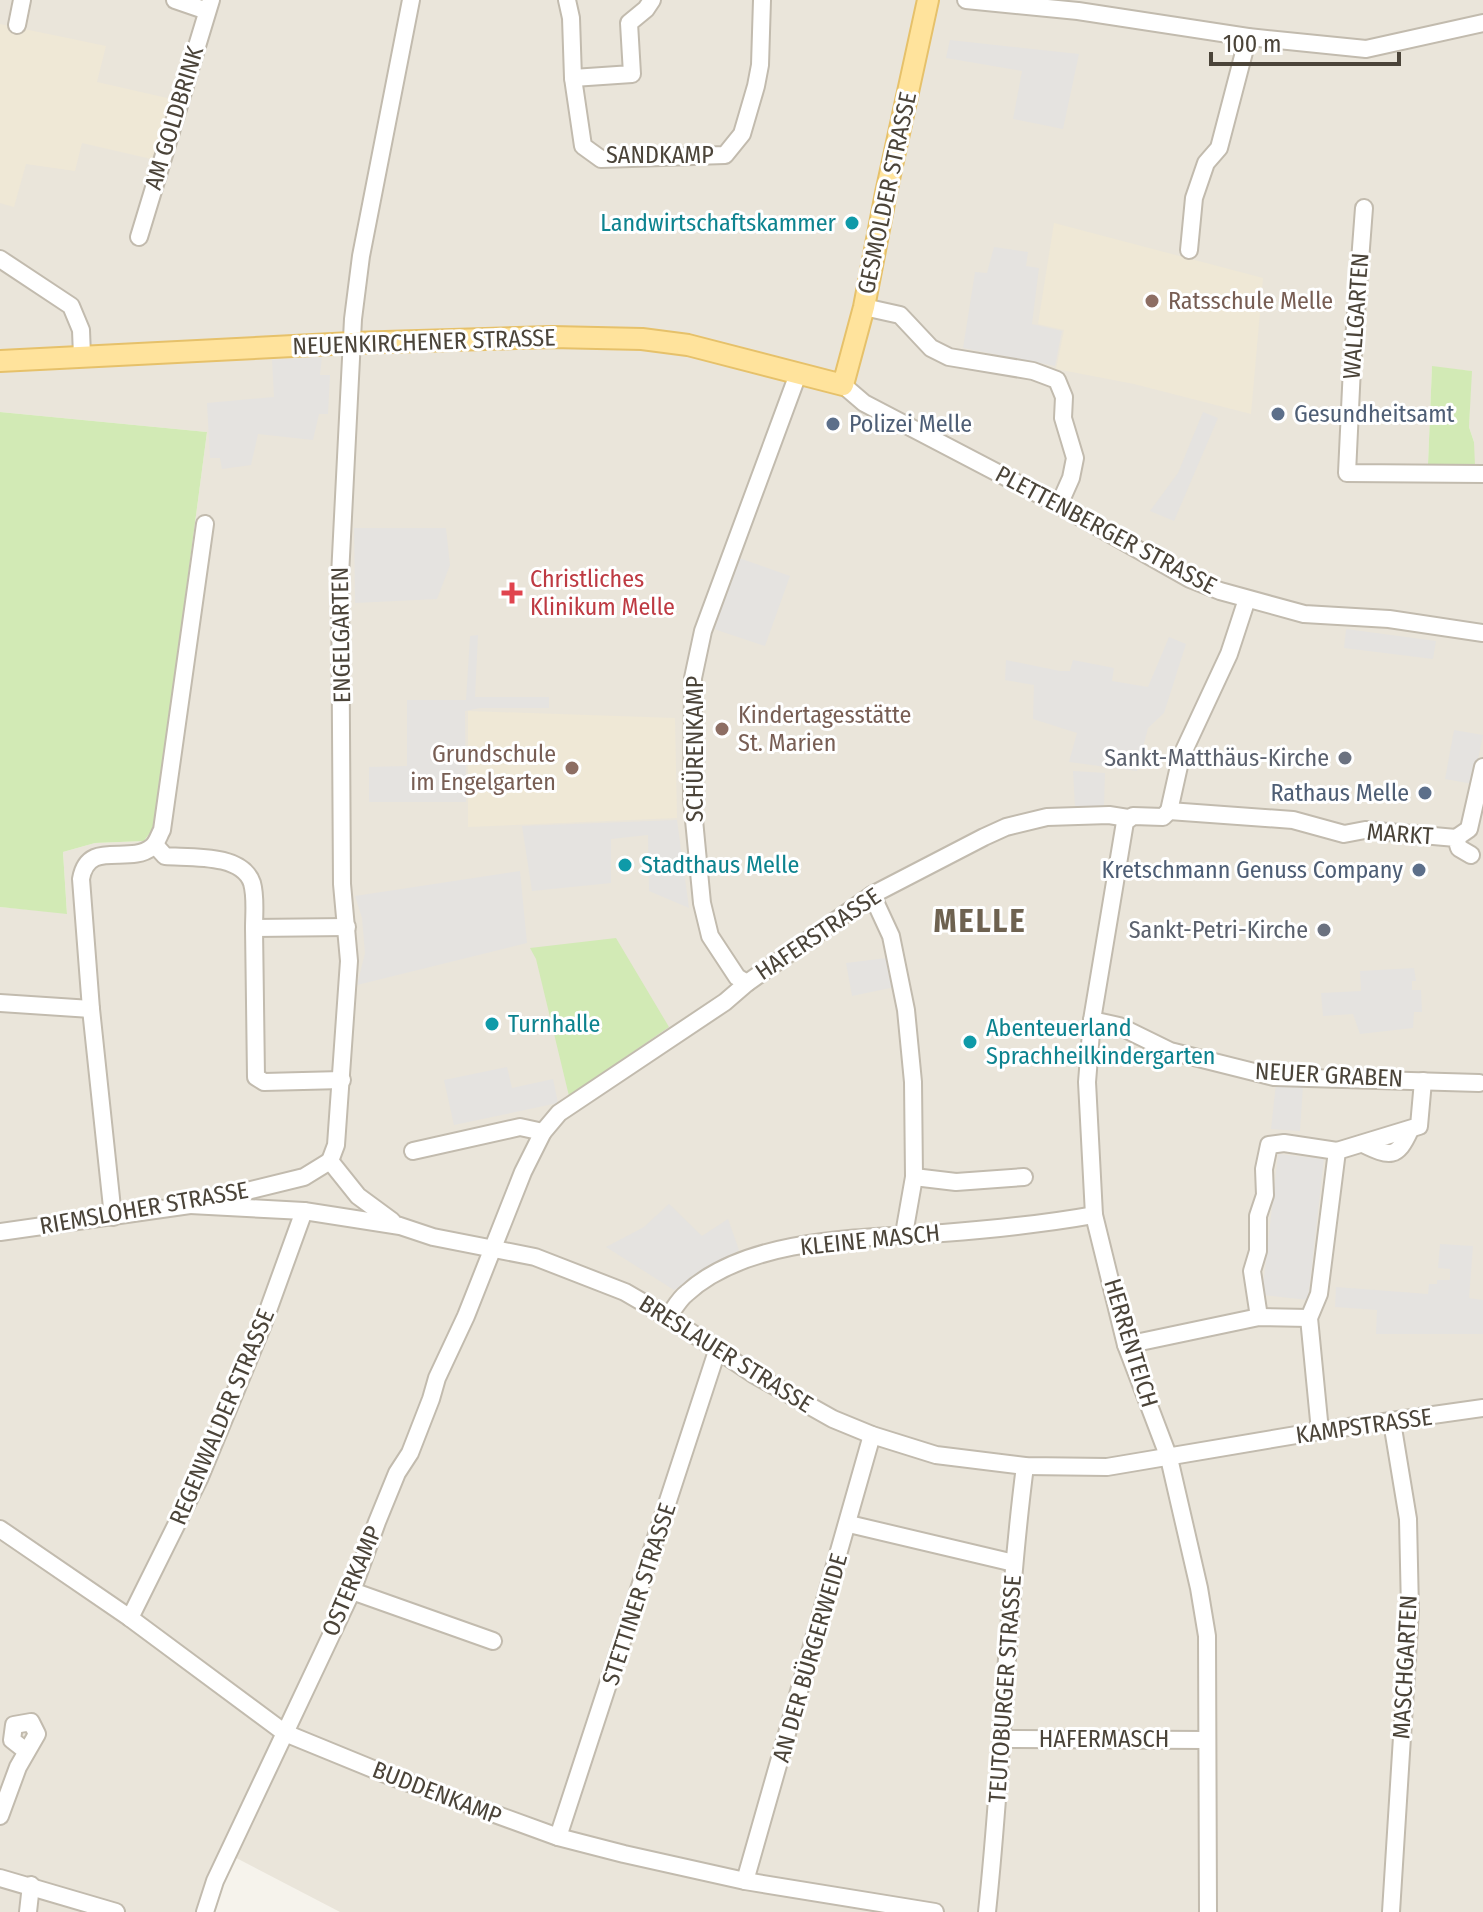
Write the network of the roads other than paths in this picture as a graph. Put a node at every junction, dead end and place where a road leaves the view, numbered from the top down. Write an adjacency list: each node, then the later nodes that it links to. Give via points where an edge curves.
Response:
1 (22, 0): 12 (street)
2 (175, 0): 9 (street)
3 (411, 0): 20 (street, ENGELGARTEN, via 361,256)
4 (567, 0): 14 (street, SANDKAMP)
5 (652, 0): 14 (street, via 629,23 632,74)
6 (762, 0): 14 (street, SANDKAMP, via 756,86 742,134 725,155 601,159 583,146)
7 (928, 0): 19 (main road, GESMOLDER STRASSE)
8 (966, 0): 10 (street)
9 (209, 5): 16 (street, AM GOLDBRINK)
10 (1079, 6): 13 (street)
11 (1483, 23): 13 (street, via 1366,49)
12 (17, 25)
13 (1248, 37): 17 (street, via 1219,148 1206,163 1194,198)
14 (573, 78)
15 (1364, 208): 25 (street, WALLGARTEN, via 1347,473)
16 (139, 237)
17 (1189, 250)
18 (0, 259): 21 (street, via 71,306 81,330)
19 (864, 307): 24 (main road, GESMOLDER STRASSE); 26 (street, via 900,315 931,348 949,357 1057,380 1075,458)
20 (352, 343): 21 (main road, NEUENKIRCHENER STRASSE); 23 (main road, NEUENKIRCHENER STRASSE, via 642,339 688,345); 37 (street, ENGELGARTEN, via 340,576 342,884)
21 (82, 356): 22 (main road, NEUENKIRCHENER STRASSE)
22 (0, 361)
23 (798, 374): 24 (main road, NEUENKIRCHENER STRASSE); 39 (street, SCHÜRENKAMP, via 703,631 693,678 692,799 702,903 710,936 737,977)
24 (843, 385): 26 (street, PLETTENBERGER STRASSE, via 864,403)
25 (1483, 474)
26 (1059, 505): 28 (street, PLETTENBERGER STRASSE, via 1190,579)
27 (205, 524): 34 (street, via 162,830)
28 (1247, 599): 29 (street, PLETTENBERGER STRASSE, via 1304,614); 31 (street, via 1229,654 1181,757)
29 (1483, 633)
30 (1483, 767): 33 (street, MARKT, via 1469,829)
31 (1169, 811): 32 (street, via 1163,817); 33 (street, MARKT, via 1293,820 1344,834 1365,830)
32 (1128, 818): 36 (street, HAFERSTRASSE, via 1047,817 1006,827); 42 (street, HERRENTEICH)
33 (1456, 838): 35 (street, MARKT, via 1459,848)
34 (155, 845): 38 (street, via 165,856 227,862 242,869 251,880); 41 (street, via 92,857 83,866)
35 (1471, 855)
36 (872, 895): 39 (street, HAFERSTRASSE); 50 (street, via 891,936 906,1010)
37 (347, 927): 38 (street); 43 (street, ENGELGARTEN)
38 (254, 928): 43 (street, via 256,1077 264,1082)
39 (747, 983): 46 (street, HAFERSTRASSE, via 559,1113)
40 (0, 1003): 41 (street)
41 (91, 1009): 55 (street)
42 (1092, 1020): 44 (street, NEUER GRABEN, via 1119,1026 1170,1051 1274,1077); 54 (street, HERRENTEICH, via 1087,1082)
43 (342, 1080): 49 (street, ENGELGARTEN)
44 (1417, 1080): 45 (street, NEUER GRABEN); 48 (street, via 1419,1126)
45 (1479, 1083)
46 (543, 1132): 47 (street, via 520,1127); 59 (street, HAFERSTRASSE)
47 (413, 1151)
48 (1337, 1151): 61 (street, via 1269,1145 1252,1271); 62 (street, via 1319,1294)
49 (330, 1161): 52 (street, RIEMSLOHER STRASSE, via 304,1177); 56 (street, BRESLAUER STRASSE, via 358,1196)
50 (914, 1177): 51 (street, via 956,1182); 58 (street)
51 (1024, 1177)
52 (190, 1205): 53 (street, BRESLAUER STRASSE); 55 (street, RIEMSLOHER STRASSE)
53 (304, 1211): 56 (street, BRESLAUER STRASSE); 76 (street, REGENWALDER STRASSE, via 200,1477)
54 (1094, 1215): 58 (street, KLEINE MASCH); 63 (street, HERRENTEICH)
55 (113, 1217): 57 (street, RIEMSLOHER STRASSE)
56 (400, 1226): 59 (street, BRESLAUER STRASSE)
57 (0, 1232)
58 (904, 1234): 60 (street, KLEINE MASCH, via 811,1243 758,1256 704,1279 684,1294)
59 (494, 1249): 60 (street, BRESLAUER STRASSE, via 598,1279); 75 (street, OSTERKAMP)
60 (668, 1317): 64 (street, BRESLAUER STRASSE)
61 (1259, 1317): 62 (street); 63 (street)
62 (1309, 1318): 67 (street)
63 (1126, 1345): 70 (street, HERRENTEICH)
64 (717, 1351): 68 (street, BRESLAUER STRASSE, via 813,1409); 83 (street, STETTINER STRASSE)
65 (1483, 1408): 66 (street, KAMPSTRASSE)
66 (1392, 1422): 67 (street, KAMPSTRASSE); 93 (street, MASCHGARTEN, via 1408,1519 1410,1610)
67 (1320, 1431): 69 (street, KAMPSTRASSE)
68 (872, 1435): 71 (street, BRESLAUER STRASSE, via 936,1455); 72 (street, AN DER BÜRGERWEIDE)
69 (1245, 1444): 70 (street, BRESLAUER STRASSE)
70 (1169, 1458): 71 (street, BRESLAUER STRASSE, via 1107,1467); 80 (street, HERRENTEICH, via 1207,1636)
71 (1025, 1466): 74 (street, TEUTOBURGER STRASSE)
72 (849, 1524): 74 (street); 85 (street, AN DER BÜRGERWEIDE)
73 (0, 1529): 76 (street, BUDDENKAMP)
74 (1014, 1563): 79 (street, TEUTOBURGER STRASSE)
75 (352, 1591): 77 (street); 78 (street, OSTERKAMP)
76 (130, 1618): 78 (street, BUDDENKAMP)
77 (493, 1641)
78 (285, 1733): 83 (street, BUDDENKAMP); 89 (street, OSTERKAMP)
79 (1003, 1739): 80 (street, HAFERMASCH); 91 (street, TEUTOBURGER STRASSE)
80 (1206, 1740): 92 (street, HERRENTEICH)
81 (26, 1751): 82 (street)
82 (0, 1816)
83 (558, 1837): 85 (street, BUDDENKAMP)
84 (0, 1878): 86 (street)
85 (745, 1881): 90 (street, BUDDENKAMP)
86 (31, 1885): 87 (street); 88 (street)
87 (28, 1912)
88 (116, 1912)
89 (205, 1912)
90 (935, 1912)
91 (987, 1912)
92 (1208, 1912)
93 (1391, 1912)

